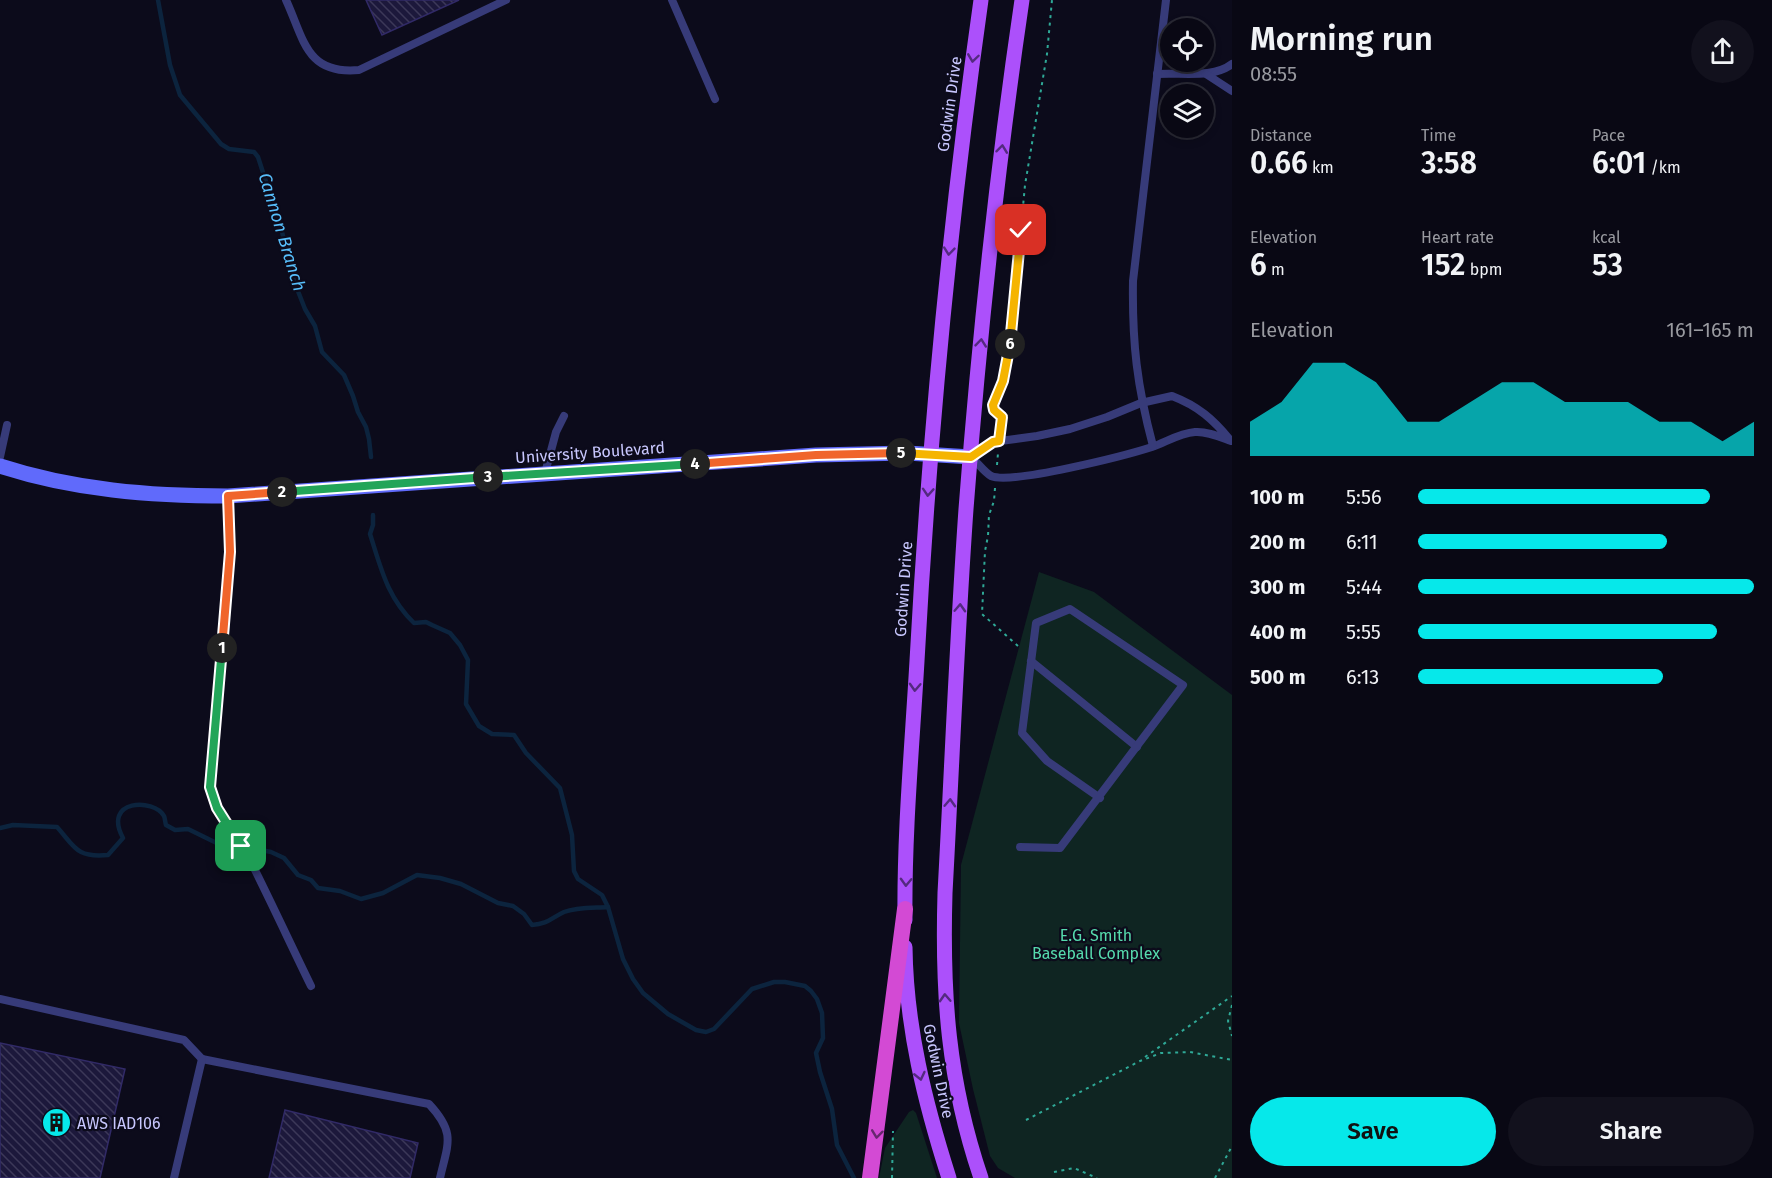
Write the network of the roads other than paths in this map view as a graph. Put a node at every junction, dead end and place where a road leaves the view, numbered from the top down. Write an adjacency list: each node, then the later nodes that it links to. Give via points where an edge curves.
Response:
1 (286, 0): 2 (lane, via 312,58 324,67 342,72 358,70)
2 (506, 0)
3 (672, 0): 11 (lane)
4 (981, 0): 17 (main road, Godwin Drive, one-way to 17, via 954,207)
5 (1022, 0): 19 (main road, Godwin Drive, one-way to 5, via 996,197)
6 (1166, 0): 8 (lane)
7 (1232, 64): 9 (lane)
8 (1157, 74): 9 (lane); 12 (lane, via 1133,281 1132,327)
9 (1206, 74): 10 (lane)
10 (1232, 91)
11 (715, 99)
12 (1141, 402): 15 (lane, via 1172,396 1190,403 1215,421); 16 (lane); 19 (lane, via 1070,429 993,442)
13 (564, 416): 21 (lane)
14 (7, 425): 18 (lane)
15 (1231, 441): 16 (lane, via 1196,432)
16 (1153, 446): 19 (lane, via 1080,466 1012,478 992,476)
17 (931, 454): 19 (main road, University Boulevard); 21 (main road, University Boulevard, via 816,455); 27 (main road, Godwin Drive, one-way to 27, via 919,610)
18 (0, 457)
19 (971, 457): 35 (main road, Godwin Drive, one-way to 19, via 951,1056 943,957)
20 (0, 466): 22 (main road, University Boulevard, via 48,480 136,494)
21 (545, 473): 22 (main road, University Boulevard)
22 (228, 496): 28 (lane, via 230,552 210,787 217,808 250,861)
23 (1032, 661): 24 (lane); 24 (lane, via 1036,623 1070,609 1183,685); 25 (lane, via 1022,733 1047,761)
24 (1137, 747): 25 (lane)
25 (1100, 798): 26 (lane, via 1060,848)
26 (1020, 847)
27 (905, 909): 33 (highway, one-way to 33); 34 (main road, Godwin Drive, one-way to 34, via 912,1035)
28 (311, 986)
29 (0, 999): 30 (lane, via 184,1040)
30 (202, 1059): 31 (lane); 32 (lane, via 429,1104 444,1120 449,1141)
31 (174, 1178)
32 (440, 1178)
33 (870, 1178)
34 (948, 1178)
35 (981, 1178)

